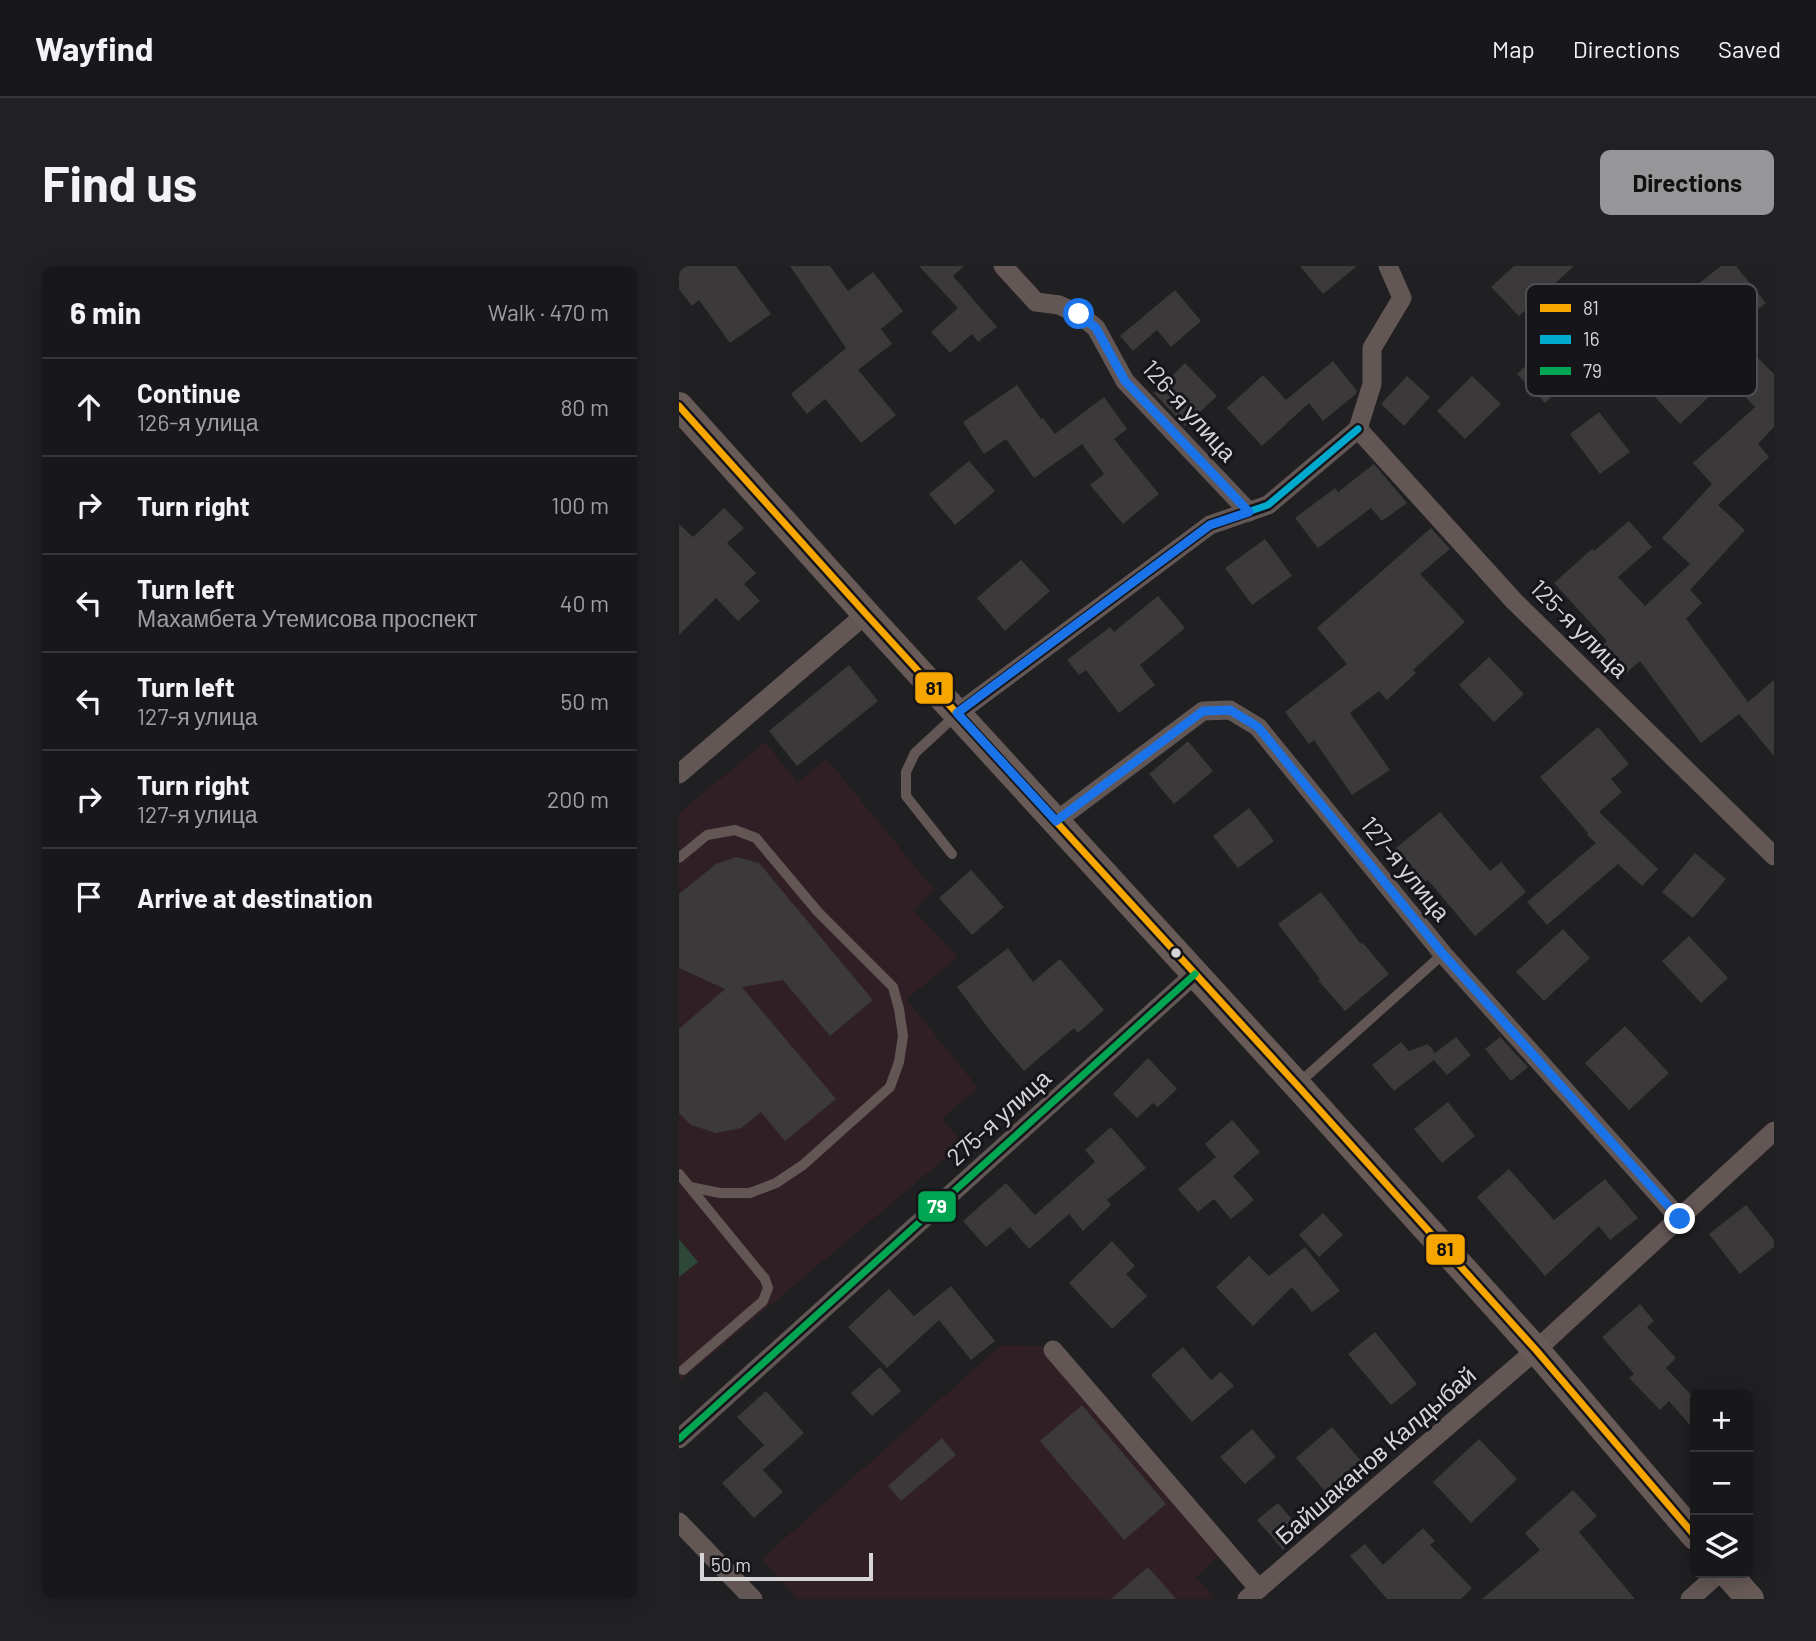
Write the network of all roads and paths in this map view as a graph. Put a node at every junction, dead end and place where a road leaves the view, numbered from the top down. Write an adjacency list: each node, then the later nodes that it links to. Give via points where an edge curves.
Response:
1 (1003, 266): 5 (street, 126-я улица, via 1036,302 1059,305 1096,328 1125,381)
2 (1388, 266): 4 (street, via 1402,298 1372,348 1372,384)
3 (679, 406): 6 (street)
4 (1358, 429): 5 (street, via 1268,505); 11 (street, 125-я улица, via 1514,601)
5 (1249, 512): 7 (street, via 1210,525)
6 (866, 614): 7 (street); 8 (street)
7 (957, 713): 9 (street); 10 (lane, via 915,753 906,772 906,796)
8 (679, 774)
9 (1056, 821): 13 (street, 127-я улица, via 1203,711 1230,710 1258,727); 14 (street)
10 (953, 853)
11 (1774, 856)
12 (679, 858): 18 (lane, via 707,835 735,830 756,838 818,912 893,987 903,1036 890,1087 803,1165 750,1193 720,1194)
13 (1443, 954): 15 (lane); 19 (street, 127-я улица)
14 (1195, 974): 15 (street); 23 (street, 275-я улица)
15 (1297, 1085): 21 (street)
16 (1774, 1131): 19 (street, Байшаканов Калдыбай)
17 (679, 1174): 18 (lane)
18 (690, 1187): 22 (lane, via 768,1288 763,1301)
19 (1680, 1219): 21 (street, Байшаканов Калдыбай)
20 (1053, 1350): 28 (street)
21 (1536, 1350): 25 (street); 28 (street, Байшаканов Калдыбай)
22 (683, 1370)
23 (679, 1439)
24 (679, 1522): 29 (street)
25 (1690, 1530)
26 (1713, 1578): 30 (street)
27 (1731, 1578): 31 (street)
28 (1253, 1594)
29 (753, 1599)
30 (1690, 1599)
31 (1750, 1599)

